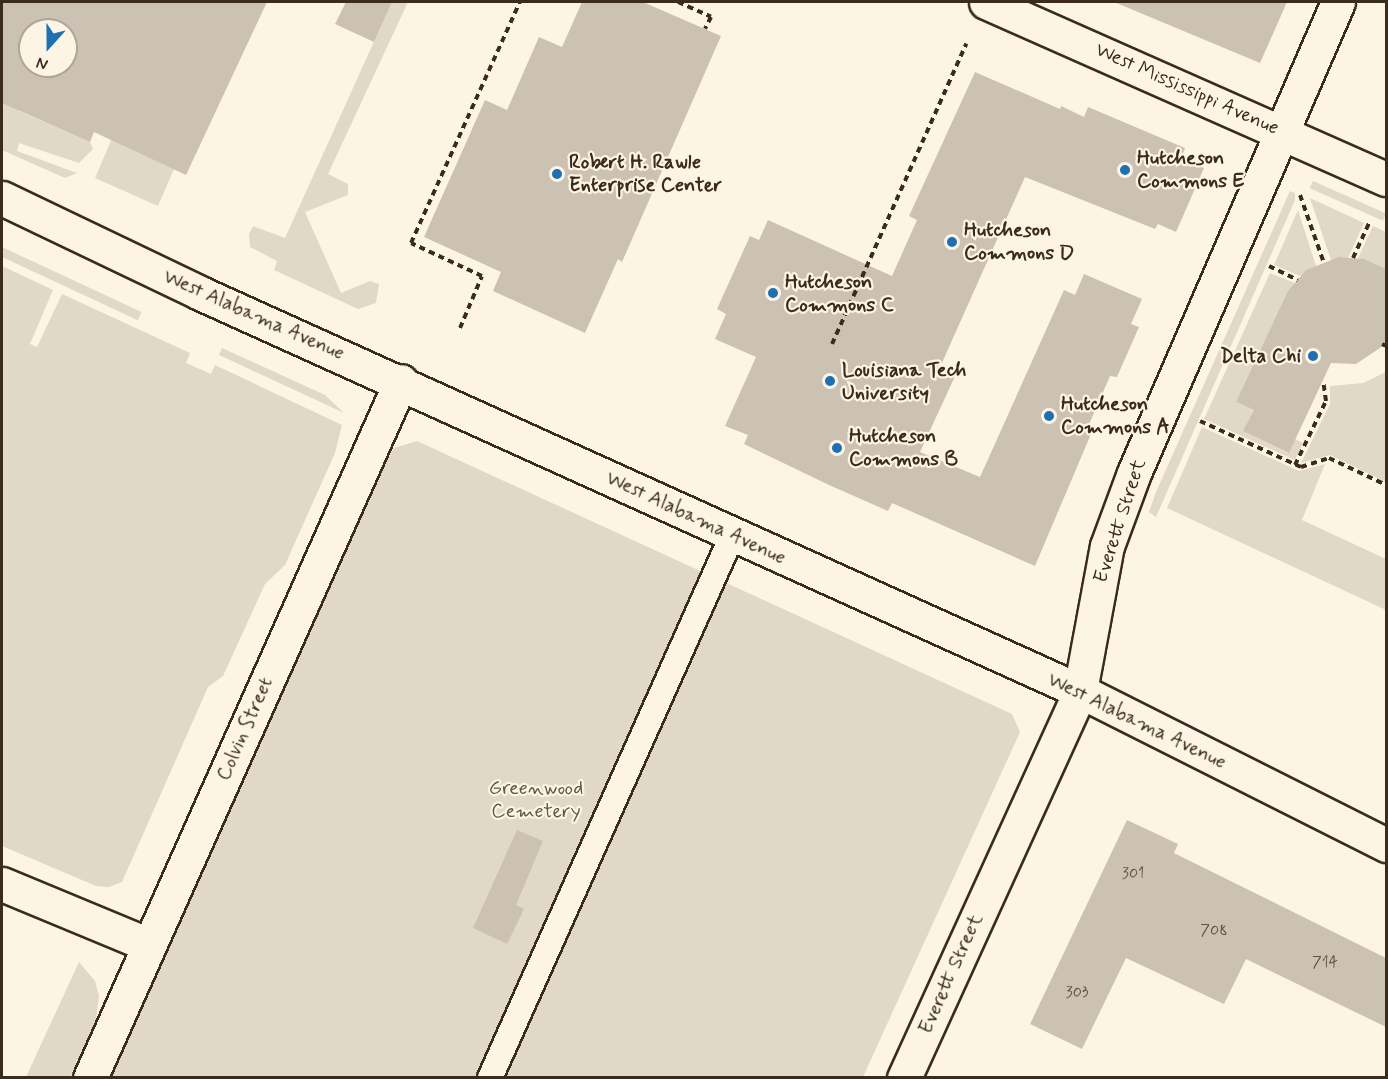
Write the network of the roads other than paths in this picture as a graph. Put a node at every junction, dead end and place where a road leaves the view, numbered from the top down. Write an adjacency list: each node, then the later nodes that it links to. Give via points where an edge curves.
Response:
1 (986, 2): 3 (street, West Mississippi Avenue)
2 (1338, 2): 3 (street, Everett Street)
3 (1281, 130): 4 (street, West Mississippi Avenue); 8 (street, Everett Street, via 1115,525 1090,623)
4 (1386, 179)
5 (2, 198): 6 (street, West Alabama Avenue, via 200,293)
6 (401, 381): 7 (street, West Alabama Avenue); 11 (street, Colvin Street)
7 (732, 536): 8 (street, West Alabama Avenue); 13 (lane)
8 (1080, 692): 9 (street, West Alabama Avenue); 14 (street, Everett Street)
9 (1386, 845)
10 (2, 885): 11 (street)
11 (149, 945): 12 (street, Colvin Street)
12 (90, 1077)
13 (490, 1077)
14 (904, 1077)

